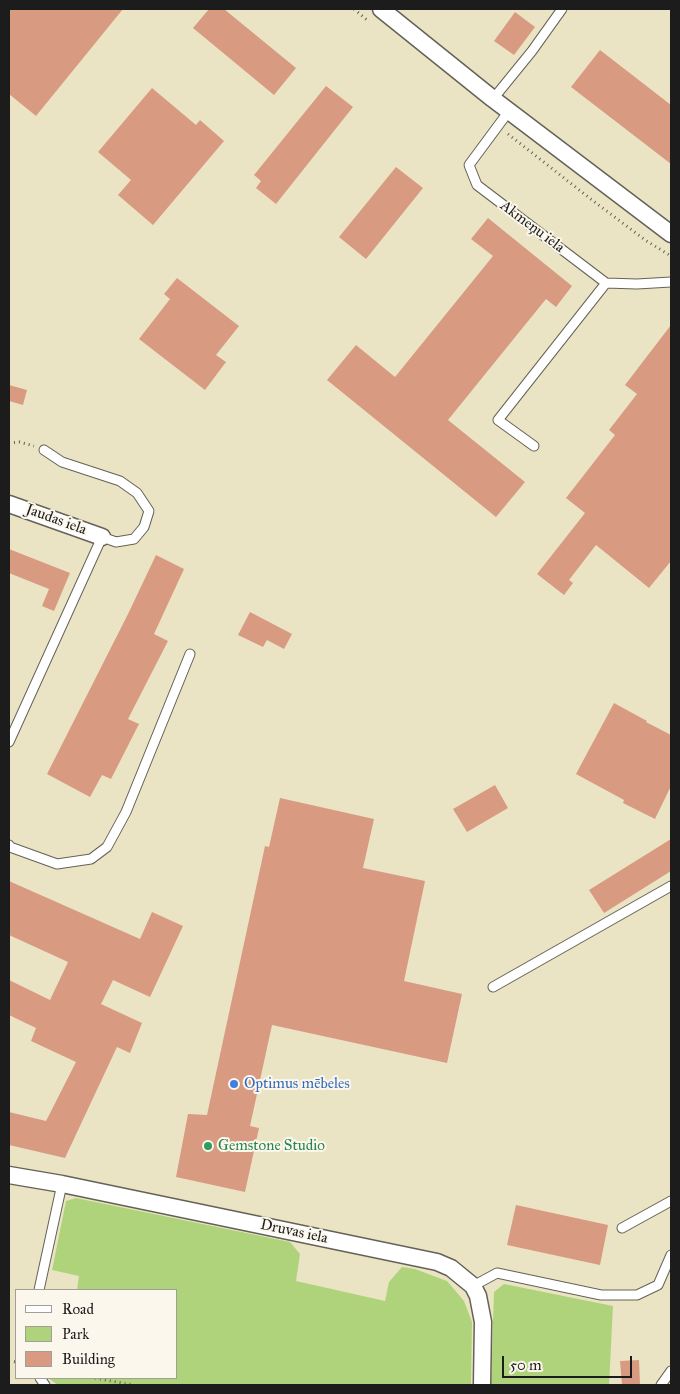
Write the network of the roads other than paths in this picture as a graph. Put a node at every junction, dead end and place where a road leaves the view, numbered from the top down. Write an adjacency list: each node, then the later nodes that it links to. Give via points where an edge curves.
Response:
1 (380, 9): 3 (street)
2 (562, 9): 3 (lane)
3 (494, 99): 4 (street)
4 (509, 111): 5 (street); 7 (lane, Akmeņu iela, via 469,165 477,185)
5 (671, 234)
6 (671, 282): 7 (lane)
7 (606, 283): 8 (lane, via 498,420)
8 (534, 446)
9 (44, 450): 11 (lane, via 62,462 120,481 136,493 149,511 144,527 134,539 116,542)
10 (9, 504): 11 (street, Jaudas iela)
11 (102, 537): 13 (lane)
12 (190, 654): 14 (lane, via 126,812 107,847 91,859 57,864)
13 (9, 742)
14 (9, 845)
15 (671, 886): 16 (lane)
16 (493, 987)
17 (9, 1174): 18 (street, Druvas iela)
18 (62, 1184): 22 (street, Druvas iela, via 437,1262 451,1268); 23 (lane)
19 (671, 1201): 20 (lane)
20 (622, 1228)
21 (671, 1255): 22 (lane, via 658,1285 637,1295 601,1295 497,1273)
22 (473, 1286): 25 (street, via 483,1315)
23 (39, 1289)
24 (671, 1372): 26 (lane)
25 (482, 1385)
26 (661, 1385)

